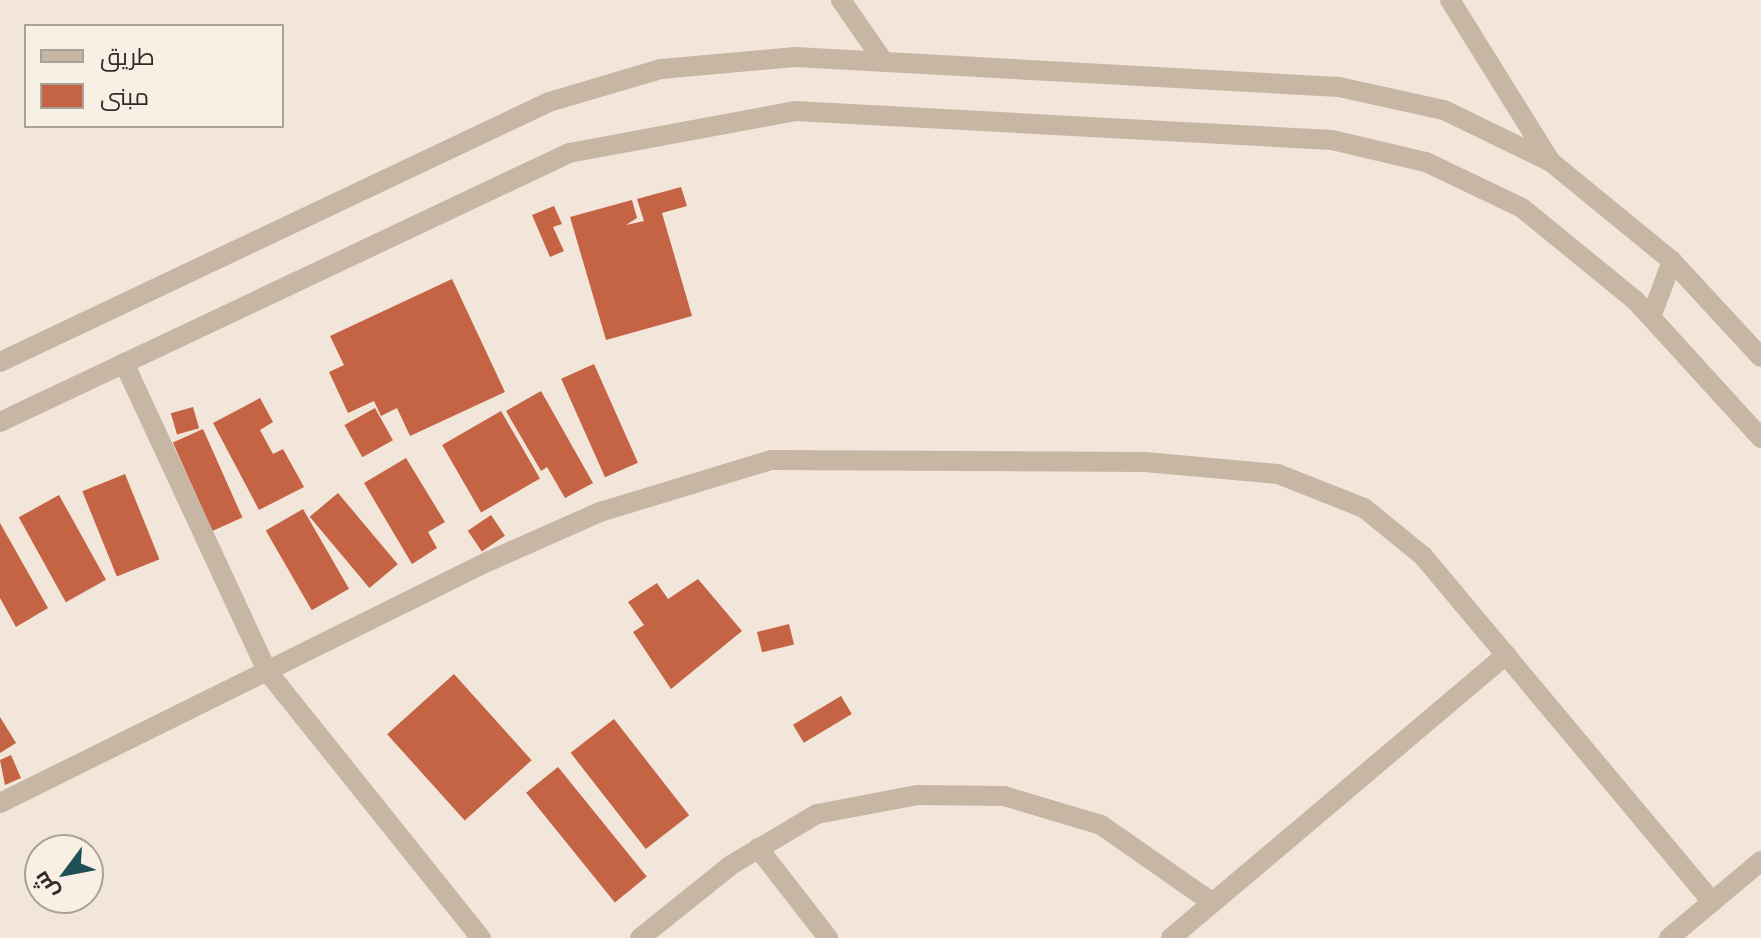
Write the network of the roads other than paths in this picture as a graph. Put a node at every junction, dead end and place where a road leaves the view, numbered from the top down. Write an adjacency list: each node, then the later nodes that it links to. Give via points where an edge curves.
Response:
1 (841, 0): 3 (street)
2 (1450, 0): 4 (street)
3 (884, 62): 4 (street, via 1339,87 1444,110); 8 (street, via 795,57 661,69 549,102)
4 (1551, 162): 5 (street)
5 (1672, 261): 6 (street); 7 (street)
6 (1651, 317): 9 (street, via 1522,208 1426,162 1332,140 796,111 569,153); 11 (street)
7 (1761, 357)
8 (0, 362)
9 (124, 363): 10 (street); 13 (street)
10 (0, 422)
11 (1761, 438)
12 (1506, 655): 13 (street, via 1423,556 1364,508 1278,474 1145,462 771,460 600,512); 17 (street); 18 (street)
13 (267, 671): 14 (street); 19 (street)
14 (0, 803)
15 (758, 848): 18 (street, via 817,814 918,795 1004,796 1101,825); 20 (street); 21 (street)
16 (1761, 861): 17 (street)
17 (1712, 902): 23 (street)
18 (1213, 903): 22 (street)
19 (481, 938)
20 (640, 938)
21 (828, 938)
22 (1171, 938)
23 (1669, 938)

